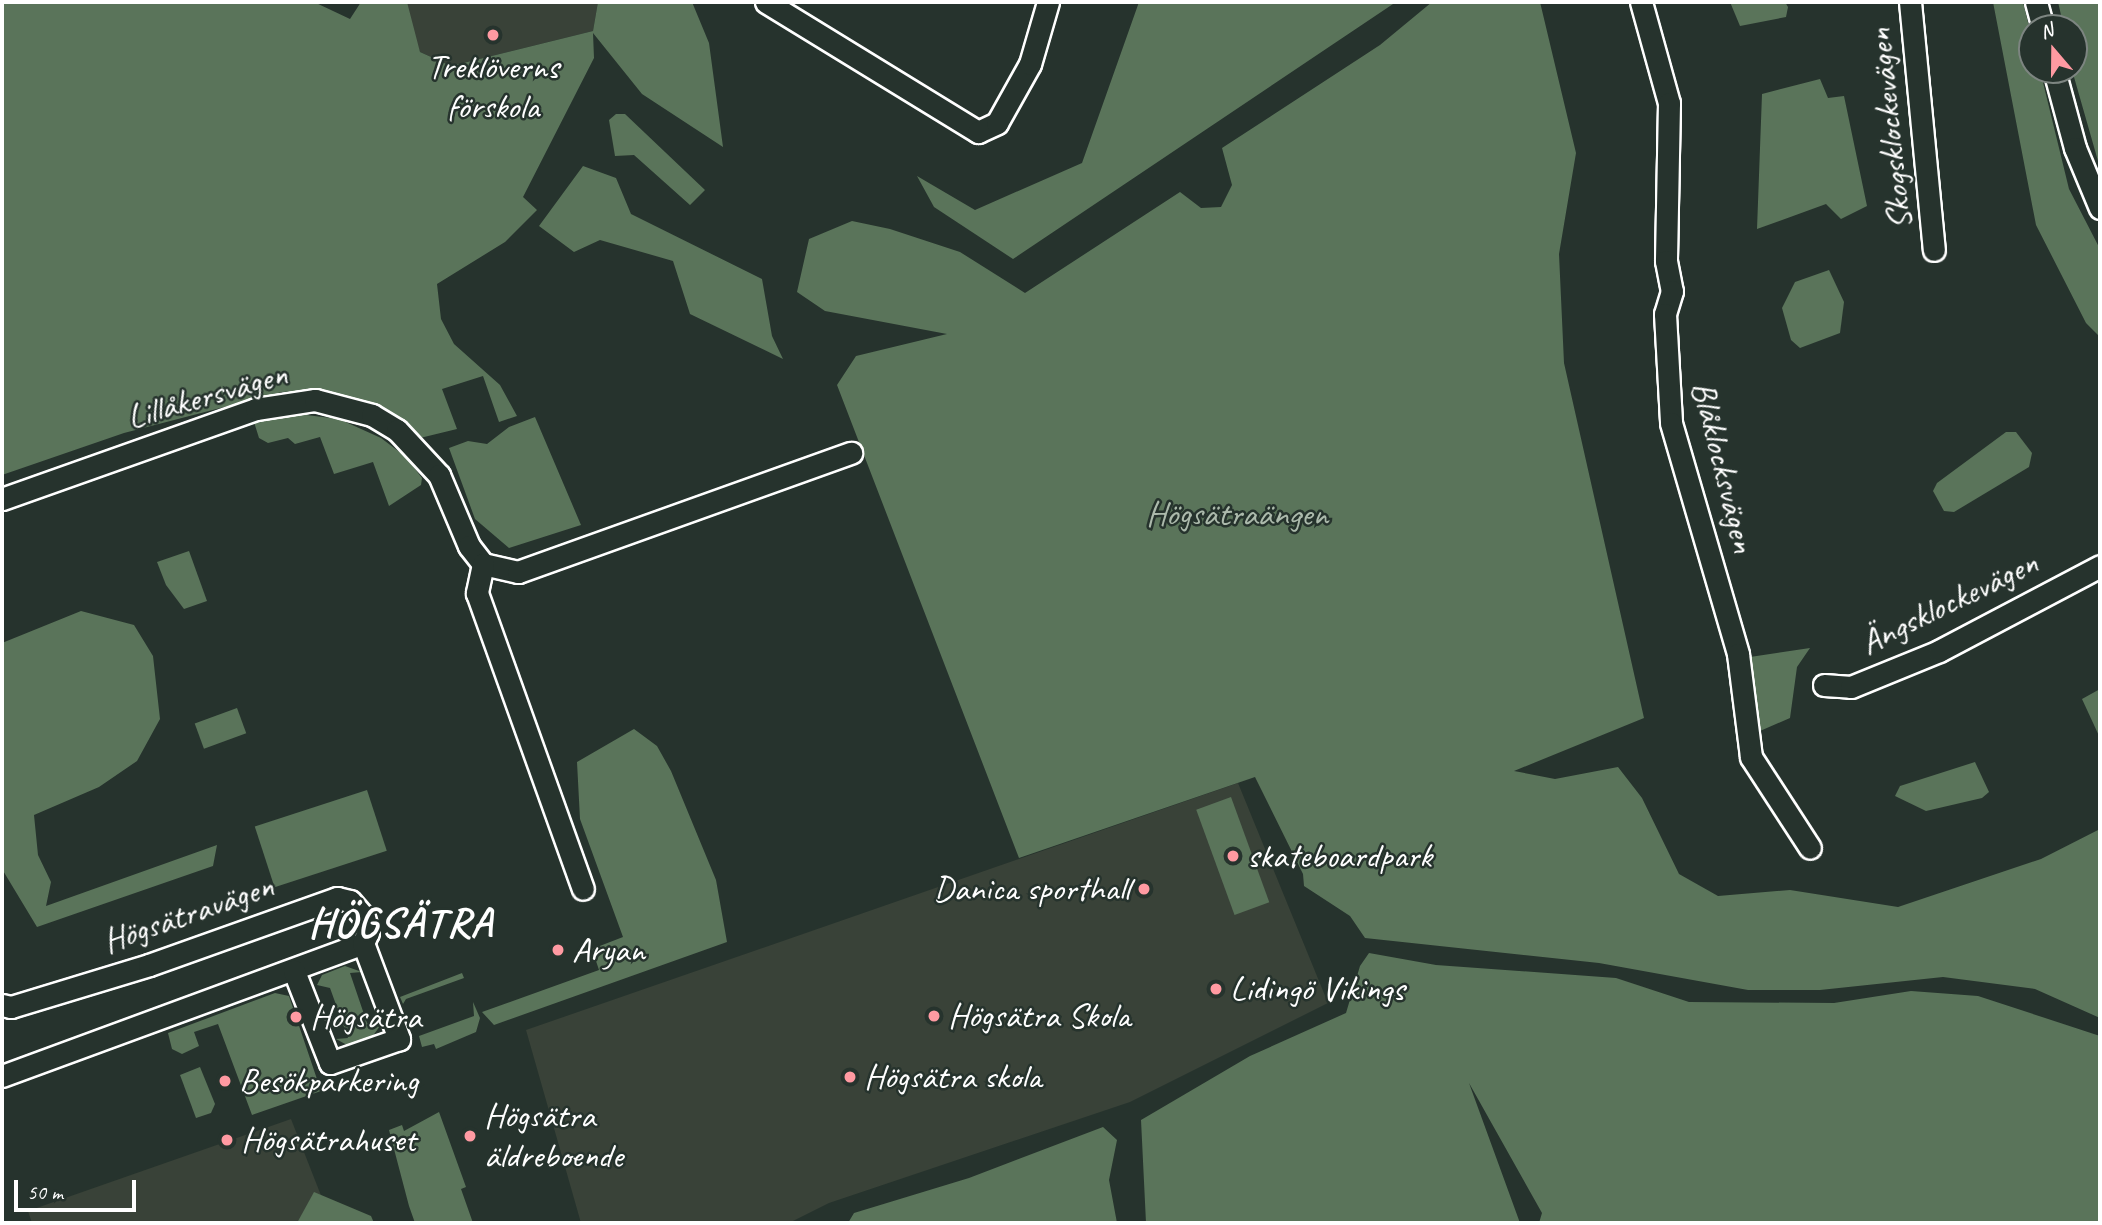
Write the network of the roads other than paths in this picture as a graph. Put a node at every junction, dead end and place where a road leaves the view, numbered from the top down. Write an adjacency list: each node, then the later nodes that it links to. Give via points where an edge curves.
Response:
1 (766, 2): 2 (street, via 978,131 997,123 1030,64)
2 (1048, 2)
3 (1641, 2): 13 (street, Blåklocksvägen, via 1670,103 1666,261 1672,291 1665,327 1671,423 1738,654 1751,757)
4 (1910, 2): 7 (street, Skogsklockevägen)
5 (2058, 84): 6 (street, via 2075,148)
6 (2100, 208)
7 (1934, 250)
8 (851, 453): 10 (street, via 518,572)
9 (2, 499): 10 (street, Lillåkersvägen, via 256,409 315,400 372,415 422,452 453,499 469,546)
10 (482, 564): 14 (street, via 477,593)
11 (2100, 566): 12 (street, Ängsklockevägen, via 1939,650 1851,687)
12 (1824, 685)
13 (1810, 848)
14 (583, 889)
15 (363, 943): 16 (street); 16 (street, Högsätravägen, via 399,1039 330,1063); 17 (street, Högsätravägen, via 368,932 364,916 350,901 337,898 149,965 11,1007)
16 (294, 971): 18 (street)
17 (2, 1005)
18 (2, 1076)

